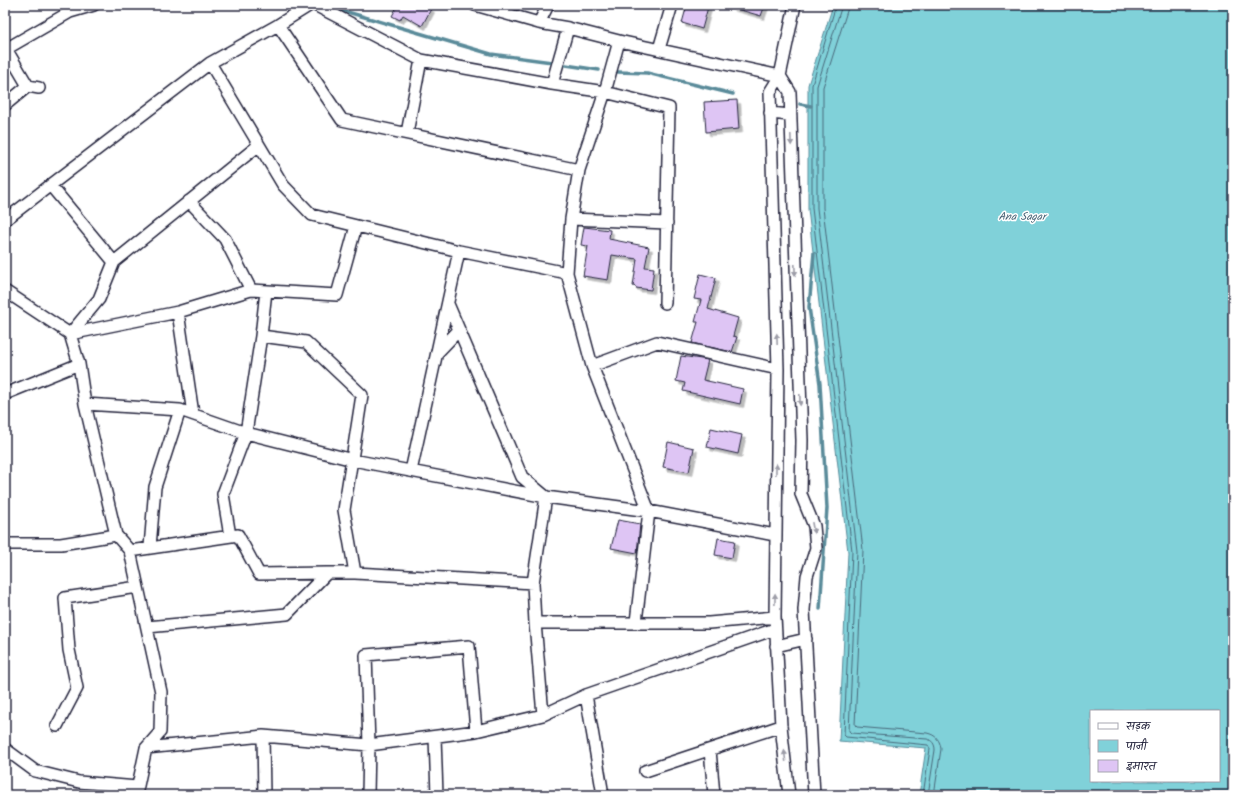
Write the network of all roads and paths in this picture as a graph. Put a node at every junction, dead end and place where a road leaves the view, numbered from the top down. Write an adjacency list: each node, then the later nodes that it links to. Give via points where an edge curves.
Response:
1 (94, 5): 8 (street)
2 (310, 5): 10 (street)
3 (316, 5): 15 (street)
4 (475, 5): 9 (street)
5 (548, 5): 9 (street)
6 (672, 5): 14 (street)
7 (795, 5): 17 (street)
8 (66, 9): 13 (street)
9 (539, 23): 11 (street)
10 (278, 25): 16 (street); 25 (street, via 342,120)
11 (568, 28): 12 (street); 18 (street)
12 (619, 41): 14 (street); 21 (street)
13 (6, 48): 19 (street)
14 (659, 49): 17 (street)
15 (421, 60): 18 (street); 25 (street)
16 (210, 63): 26 (street); 28 (street)
17 (780, 76): 23 (street, via 770,92); 24 (street, via 790,92)
18 (552, 84): 21 (street)
19 (28, 86): 20 (street); 22 (street)
20 (39, 88)
21 (605, 92): 27 (street); 32 (street, via 669,108)
22 (5, 105)
23 (770, 112): 24 (street); 49 (street, one-way to 23)
24 (790, 115): 74 (street, one-way to 74, via 802,494 814,526 816,548 807,576 804,610)
25 (407, 133): 27 (street)
26 (259, 145): 29 (street); 33 (street, via 283,185 312,215)
27 (579, 170): 30 (street)
28 (51, 186): 31 (street); 35 (street)
29 (189, 201): 35 (street); 37 (street, via 225,239)
30 (571, 219): 32 (street); 36 (street)
31 (5, 220)
32 (667, 223): 40 (street)
33 (356, 226): 34 (street); 39 (street, via 337,295)
34 (459, 251): 36 (street); 41 (street)
35 (114, 262): 44 (street, via 99,299)
36 (567, 273): 48 (street)
37 (251, 290): 39 (street); 42 (street)
38 (5, 291): 44 (street)
39 (266, 291): 45 (street)
40 (664, 303)
41 (448, 304): 43 (street); 46 (street)
42 (178, 312): 44 (street); 53 (street)
43 (459, 330): 46 (street); 57 (street, via 522,477)
44 (70, 334): 47 (street)
45 (261, 336): 54 (street); 55 (street, via 306,342 362,395)
46 (437, 353): 56 (street)
47 (79, 364): 50 (street); 51 (street)
48 (592, 366): 49 (street, via 657,342); 58 (street)
49 (778, 369): 60 (street, one-way to 49)
50 (5, 394)
51 (85, 404): 52 (street); 59 (street)
52 (180, 410): 53 (street); 63 (street, via 155,487)
53 (193, 414): 54 (street)
54 (246, 433): 55 (street); 61 (street, via 223,494)
55 (353, 460): 56 (street); 66 (street, via 344,510)
56 (411, 471): 57 (street)
57 (546, 497): 58 (street); 67 (street)
58 (649, 511): 60 (street); 70 (street)
59 (116, 534): 62 (street, via 62,544); 64 (street)
60 (775, 534): 69 (street, one-way to 60)
61 (230, 536): 63 (street); 65 (street, via 238,535 259,574)
62 (5, 542)
63 (150, 547): 64 (street)
64 (130, 551): 68 (street)
65 (327, 573): 66 (street); 72 (street, via 287,614)
66 (355, 573): 67 (street)
67 (533, 583): 71 (street)
68 (138, 587): 72 (street); 78 (street, via 65,598 69,650 77,688)
69 (775, 617): 70 (street, via 709,623); 73 (street)
70 (636, 622): 71 (street)
71 (535, 623): 77 (street)
72 (147, 627): 81 (street, via 161,692)
73 (775, 629): 75 (street); 76 (street)
74 (806, 639): 75 (street); 97 (street)
75 (776, 646): 79 (street)
76 (586, 695): 77 (street); 94 (street)
77 (543, 715): 80 (street)
78 (57, 726)
79 (781, 726): 88 (street); 96 (street, one-way to 79)
80 (476, 731): 83 (street); 84 (street, via 469,646 366,655)
81 (160, 732): 85 (street); 86 (street)
82 (263, 736): 84 (street); 85 (street); 91 (street)
83 (435, 737): 84 (street); 93 (street)
84 (369, 745): 92 (street)
85 (166, 746): 86 (street)
86 (146, 748): 90 (street)
87 (5, 749): 90 (street, via 35,771 79,782)
88 (710, 750): 89 (street); 95 (street)
89 (645, 771)
90 (137, 791)
91 (264, 795)
92 (368, 795)
93 (437, 795)
94 (602, 795)
95 (714, 795)
96 (789, 795)
97 (814, 795)

